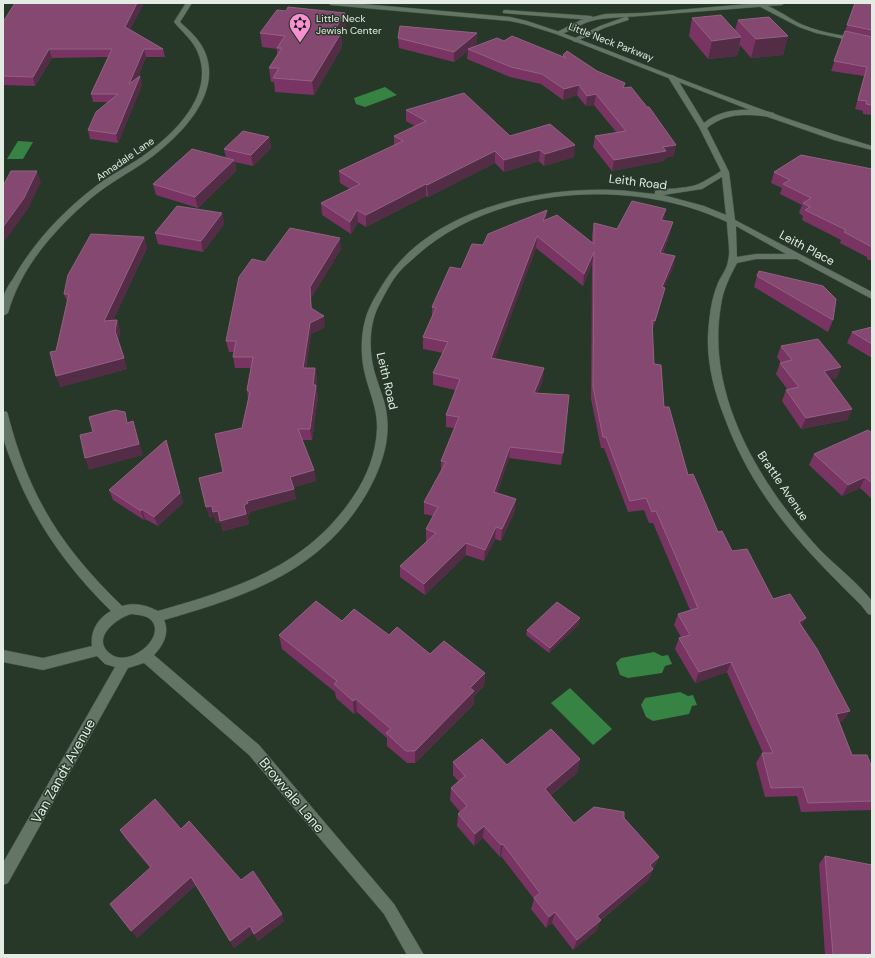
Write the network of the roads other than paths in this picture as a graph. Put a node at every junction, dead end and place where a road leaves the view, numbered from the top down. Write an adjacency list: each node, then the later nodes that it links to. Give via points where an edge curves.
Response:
1 (189, 3): 21 (street, Annadale Lane, via 177,22 191,35 202,54 206,70 204,85 190,116 157,150 109,180 74,209 35,252)
2 (331, 3): 5 (street, Little Neck Parkway)
3 (782, 3): 4 (street)
4 (759, 4): 6 (street); 10 (street, via 801,26)
5 (470, 14): 7 (street, via 509,12); 8 (street, Little Neck Parkway, via 525,22)
6 (642, 15): 7 (street); 9 (street, via 602,27)
7 (591, 18): 8 (street)
8 (558, 33): 9 (street, Little Neck Parkway)
9 (576, 40): 11 (street, Little Neck Parkway)
10 (872, 43)
11 (672, 77): 12 (street, Little Neck Parkway); 13 (street, Brattle Avenue)
12 (771, 115): 13 (street, via 733,113 712,119); 14 (street, Little Neck Parkway)
13 (703, 127): 15 (street, Brattle Avenue)
14 (872, 148)
15 (724, 172): 16 (street, via 699,187 668,193); 17 (street, Brattle Avenue)
16 (629, 192): 17 (street, Leith Road, via 677,201); 26 (street, Leith Road, via 570,192 502,206 448,228 424,243 404,261 381,289 372,311 368,327 367,355 382,418 380,450 371,478 345,519 304,556 279,572 236,593)
17 (731, 220): 18 (street, Leith Place); 19 (street, Brattle Avenue)
18 (799, 257): 19 (street, via 757,256); 20 (street, Leith Place)
19 (733, 261): 24 (street, Brattle Avenue, via 716,304 713,337 715,366 722,398 739,442 757,476 780,510 816,553)
20 (872, 296)
21 (4, 299): 22 (street)
22 (3, 313)
23 (3, 415): 25 (street, via 10,446 30,495 53,534 78,569)
24 (872, 610)
25 (120, 612): 26 (street, via 139,609); 27 (street, via 110,618 98,635)
26 (156, 617): 29 (street, via 161,633 158,643)
27 (99, 650): 28 (street, via 43,664); 30 (street, via 104,657 113,662)
28 (3, 656)
29 (146, 656): 30 (street); 32 (street, Browvale Lane, via 254,750 389,909)
30 (124, 663): 31 (street, Van Zandt Avenue)
31 (3, 878)
32 (416, 955)

